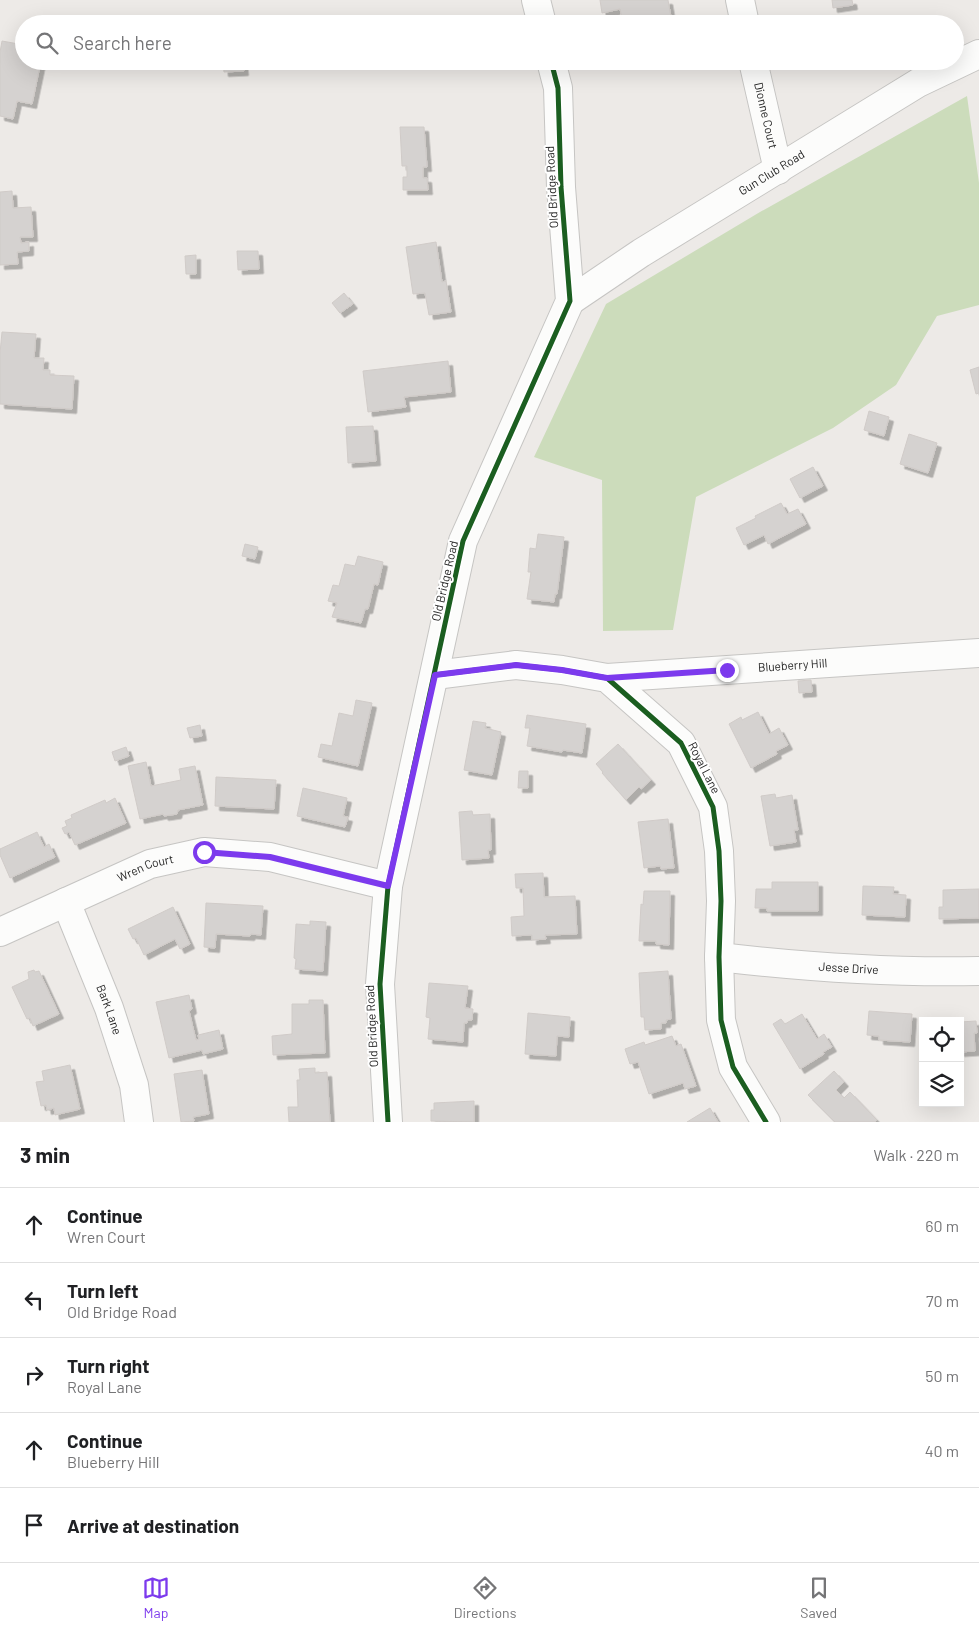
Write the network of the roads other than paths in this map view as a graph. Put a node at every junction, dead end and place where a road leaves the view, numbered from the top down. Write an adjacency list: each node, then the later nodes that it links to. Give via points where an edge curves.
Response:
1 (536, 0): 3 (street)
2 (740, 0): 4 (street)
3 (540, 15)
4 (743, 15)
5 (979, 54): 6 (street, Gun Club Road)
6 (964, 61)
7 (553, 70): 11 (street, Old Bridge Road, via 558,88 561,187)
8 (756, 70): 10 (street, Dionne Court)
9 (945, 70): 10 (street, Gun Club Road, via 918,83)
10 (778, 170): 11 (street, Gun Club Road, via 641,253)
11 (570, 301): 13 (street, Old Bridge Road, via 463,542)
12 (979, 653): 14 (street, Blueberry Hill)
13 (435, 675): 14 (street, via 516,665); 15 (street, Old Bridge Road)
14 (607, 678): 18 (street, Royal Lane, via 681,743 713,807 720,852)
15 (388, 886): 16 (street, Wren Court, via 270,857 204,852 150,864); 21 (street, Old Bridge Road, via 380,984)
16 (66, 902): 17 (street, Wren Court); 20 (street, Bark Lane, via 109,1008 134,1085)
17 (0, 932)
18 (719, 957): 19 (street, Jesse Drive, via 786,965); 22 (street, Royal Lane, via 721,1020 733,1068)
19 (979, 971)
20 (139, 1122)
21 (388, 1122)
22 (766, 1122)

